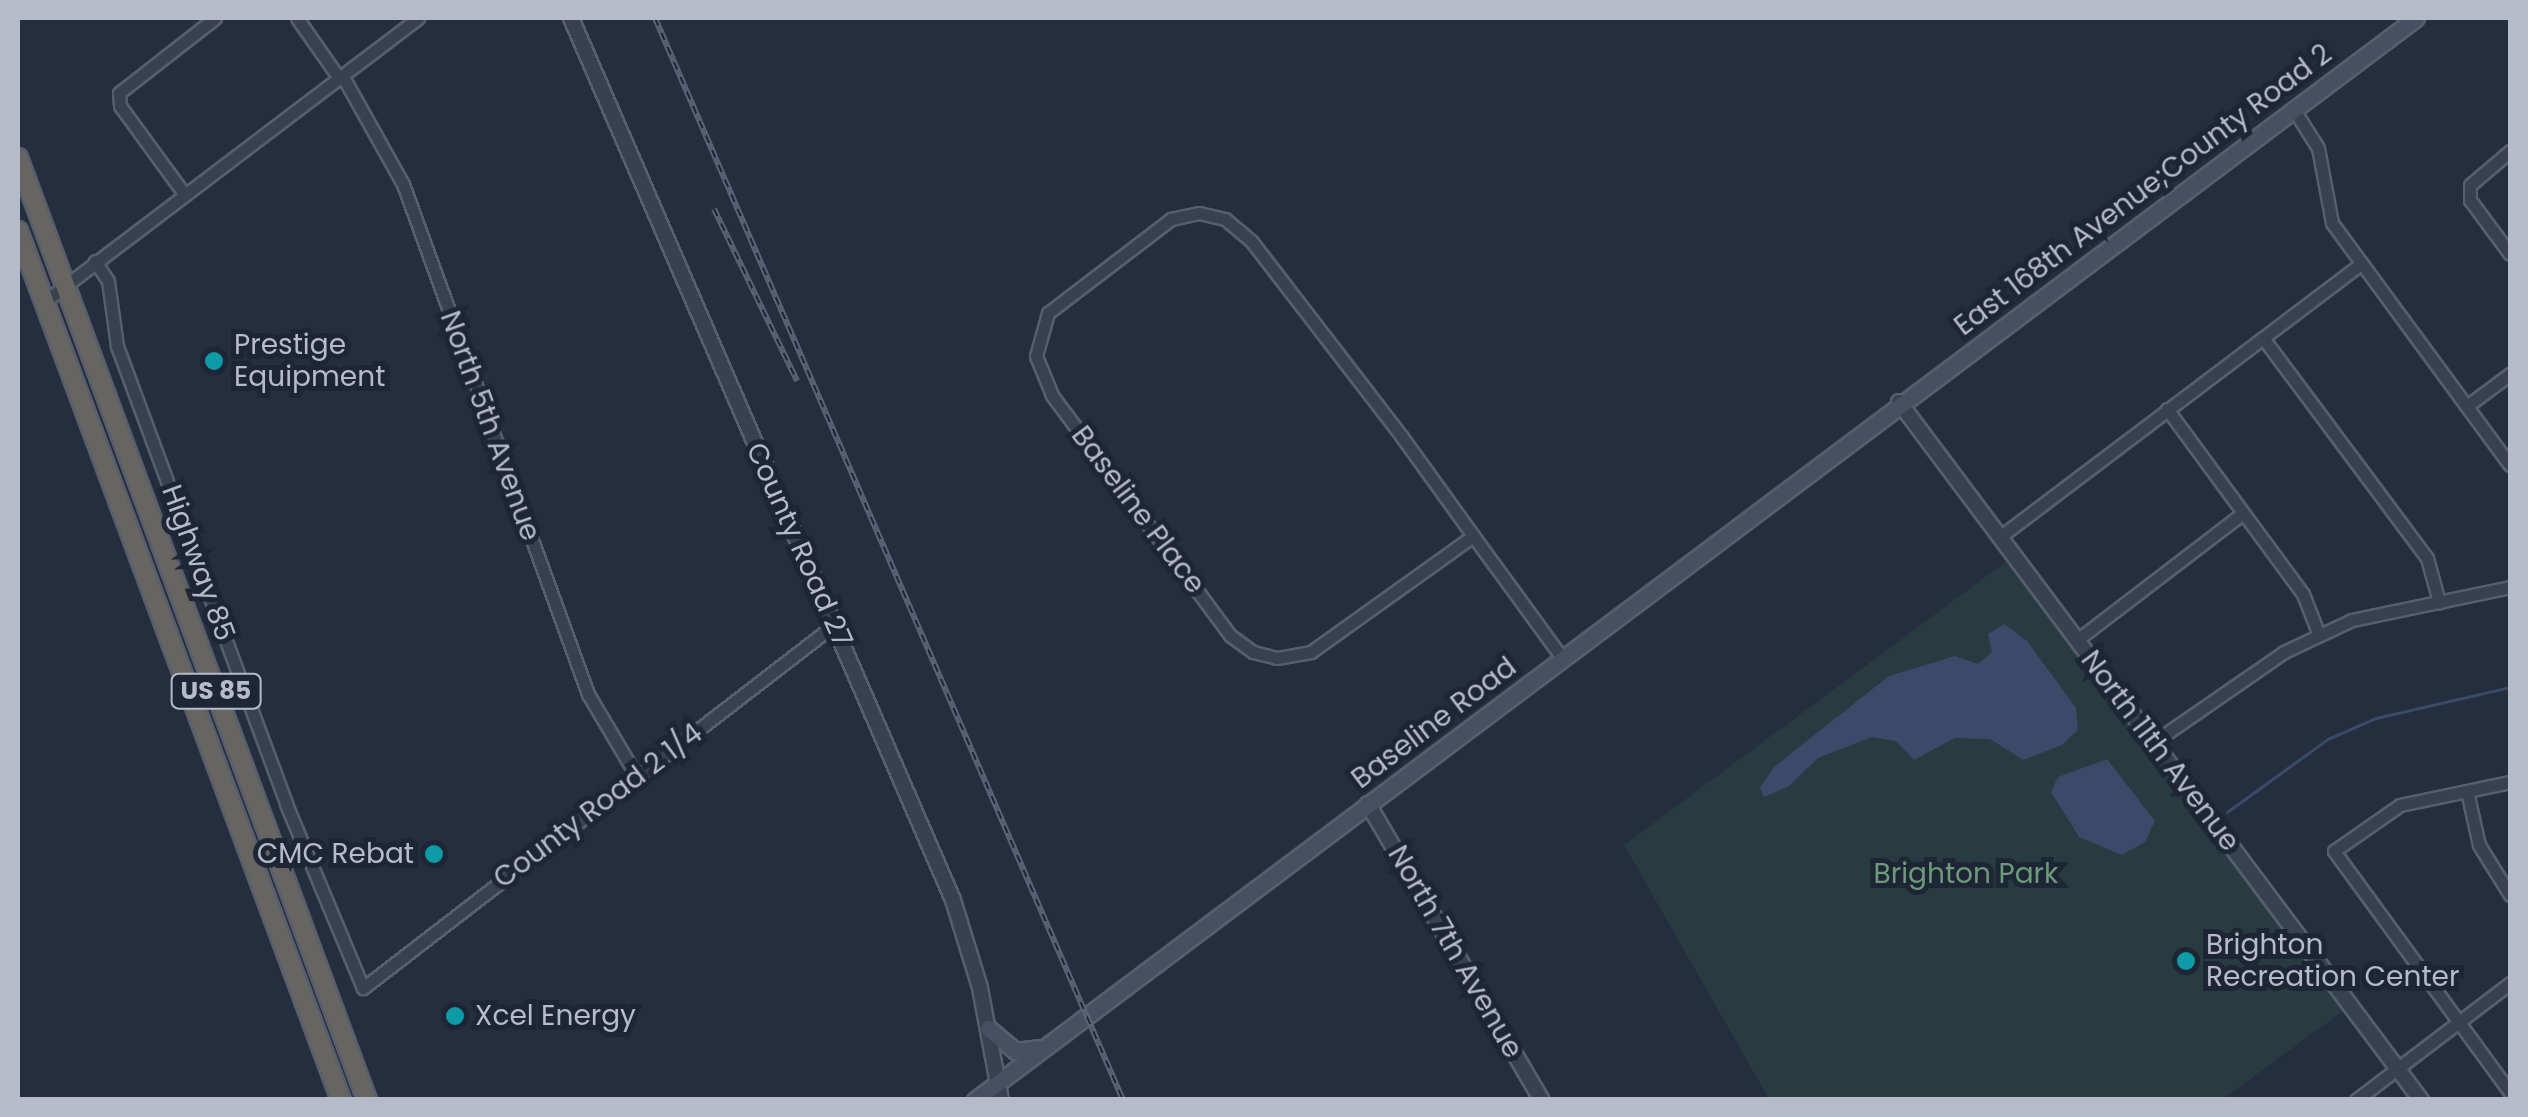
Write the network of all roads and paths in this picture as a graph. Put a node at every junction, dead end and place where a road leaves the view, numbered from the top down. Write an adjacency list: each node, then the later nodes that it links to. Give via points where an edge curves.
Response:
1 (215, 18): 10 (street, via 119,93 120,106)
2 (296, 18): 6 (street, North 5th Avenue)
3 (418, 18): 6 (street)
4 (571, 18): 28 (street, County Road 27)
5 (2416, 18): 7 (main road, East 168th Avenue;County Road 2)
6 (339, 75): 10 (street); 33 (street, North 5th Avenue, via 403,184 588,694)
7 (2294, 110): 14 (street, via 2318,148 2327,214); 19 (main road, East 168th Avenue;County Road 2)
8 (2510, 151): 12 (street, via 2470,185 2470,200)
9 (18, 158): 15 (highway, Highway 85 / US 85)
10 (184, 195): 13 (street)
11 (18, 231): 16 (highway, Highway 85 / US 85)
12 (2510, 254)
13 (95, 261): 15 (street); 33 (street, County Road 2 1/4, via 108,281 117,346 286,804 363,988)
14 (2360, 264): 17 (street); 20 (street)
15 (66, 283): 16 (street); 46 (highway, Highway 85 / US 85)
16 (44, 302): 45 (highway, Highway 85 / US 85)
17 (2263, 338): 21 (street); 27 (street, via 2427,558)
18 (2510, 374): 20 (street)
19 (1900, 402): 25 (street, North 11th Avenue); 31 (main road, Baseline Road)
20 (2467, 406): 22 (street)
21 (2167, 409): 23 (street); 25 (street)
22 (2510, 465)
23 (2242, 514): 29 (street, via 2303,594); 30 (street)
24 (1473, 536): 24 (street, Baseline Place, via 1311,652 1270,657 1230,635 1052,395 1036,356 1048,313 1184,215 1225,220 1252,242); 31 (street)
25 (2001, 536): 30 (street, North 11th Avenue)
26 (2510, 588): 27 (street)
27 (2440, 602): 29 (street, via 2352,620)
28 (834, 626): 33 (street, County Road 2 1/4); 40 (street, County Road 27, via 953,900)
29 (2320, 635): 32 (street)
30 (2078, 640): 32 (street, North 11th Avenue)
31 (1562, 658): 36 (main road, Baseline Road)
32 (2154, 742): 42 (street, North 11th Avenue)
33 (637, 778)
34 (2510, 782): 35 (street)
35 (2467, 791): 37 (street, via 2479,845); 39 (street, via 2390,810 2334,852)
36 (1368, 804): 41 (main road, Baseline Road); 49 (street, North 7th Avenue)
37 (2510, 894)
38 (2510, 983): 39 (street)
39 (2458, 1022): 42 (street); 44 (street)
40 (988, 1028): 41 (main road, via 1014,1051); 43 (street, County Road 27)
41 (1044, 1048): 43 (main road, Baseline Road)
42 (2398, 1068): 50 (street); 51 (street, North 11th Avenue)
43 (998, 1082): 47 (main road); 48 (street, County Road 27)
44 (2510, 1092)
45 (340, 1100)
46 (366, 1100)
47 (975, 1100)
48 (1001, 1100)
49 (1542, 1100)
50 (2356, 1100)
51 (2420, 1100)

